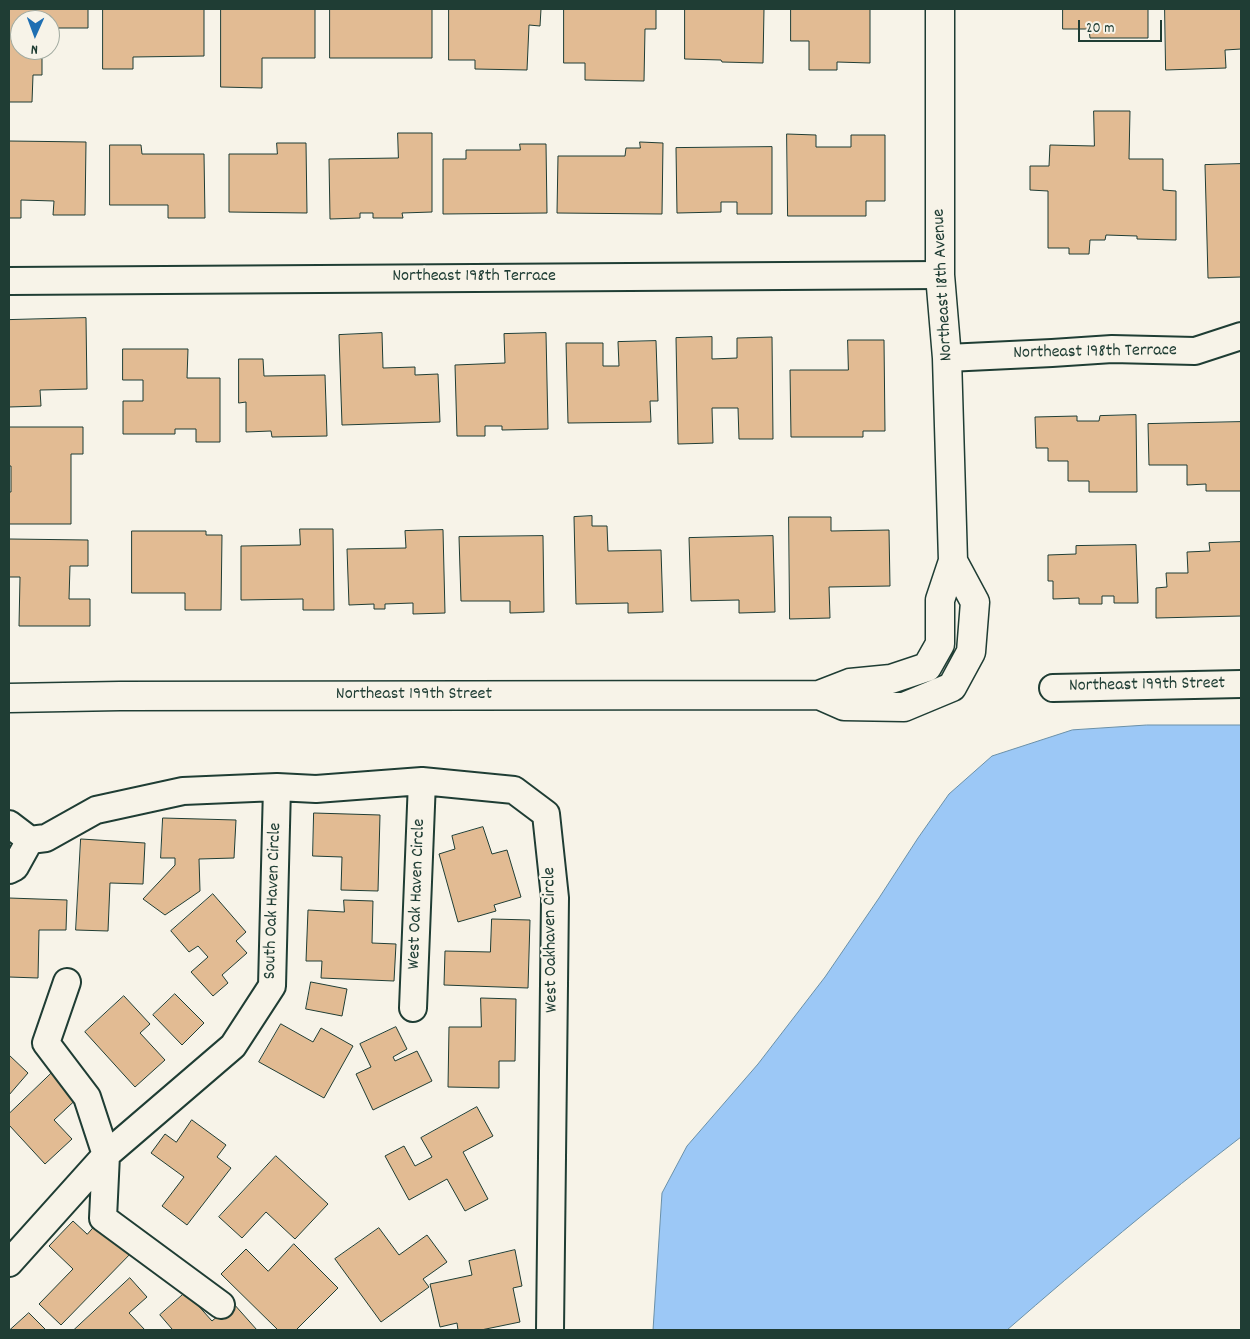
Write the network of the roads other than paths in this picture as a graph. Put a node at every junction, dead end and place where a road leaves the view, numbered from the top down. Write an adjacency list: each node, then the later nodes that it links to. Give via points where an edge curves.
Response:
1 (940, 9): 2 (street, Northeast 18th Avenue)
2 (940, 275): 3 (street, Northeast 198th Terrace); 5 (street, Northeast 18th Avenue)
3 (9, 281)
4 (1241, 336): 5 (street, Northeast 198th Terrace, via 1195,351 1112,349)
5 (948, 358): 8 (street, Northeast 18th Avenue, via 953,561 940,600 940,644 927,667 891,679 850,683)
6 (1241, 684): 7 (street, Northeast 199th Street)
7 (1054, 688)
8 (819, 695): 9 (street, Northeast 199th Street)
9 (9, 698)
10 (422, 782): 11 (street, West Oakhaven Circle, via 316,789); 16 (street, West Oak Haven Circle); 20 (street, West Oakhaven Circle, via 514,790 546,814 555,898)
11 (277, 787): 13 (street, West Oakhaven Circle, via 183,791 96,810 46,838); 17 (street, South Oak Haven Circle, via 272,986 233,1046)
12 (9, 824): 13 (street)
13 (30, 840): 14 (street, via 15,867)
14 (9, 870)
15 (67, 982): 17 (street, via 46,1043 87,1097)
16 (413, 1008)
17 (106, 1155): 18 (street, South Oak Haven Circle); 19 (street, via 104,1218)
18 (9, 1263)
19 (221, 1305)
20 (550, 1330)

